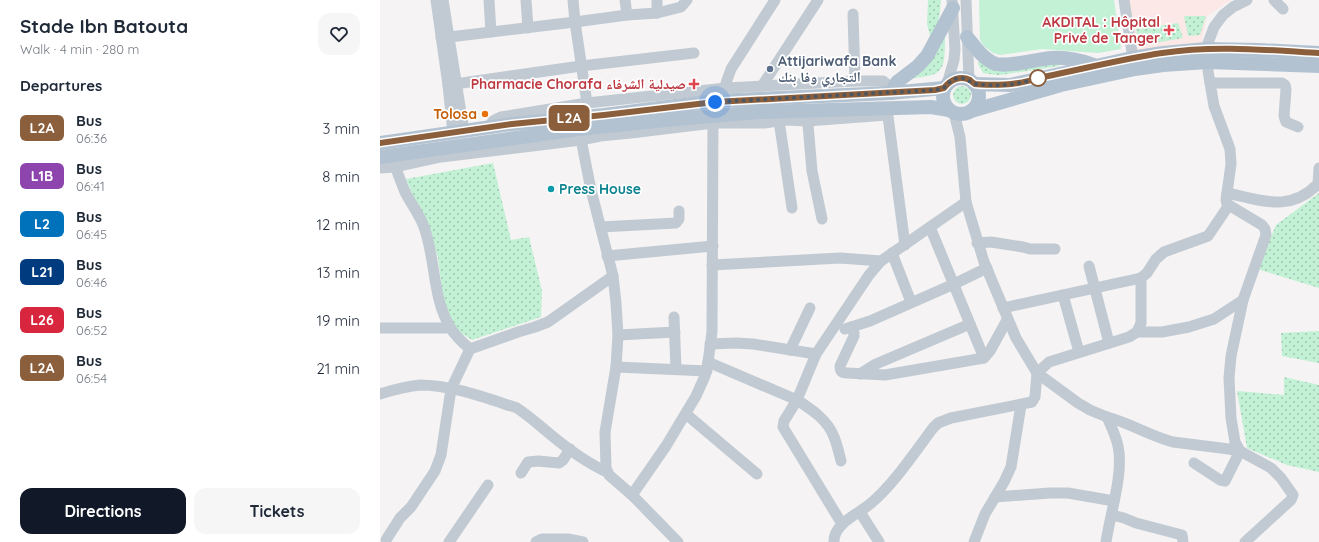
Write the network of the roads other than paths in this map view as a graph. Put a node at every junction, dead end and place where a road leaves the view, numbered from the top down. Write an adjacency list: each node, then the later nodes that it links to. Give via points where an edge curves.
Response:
1 (436, 0): 24 (street)
2 (444, 0): 24 (street)
3 (489, 0): 22 (street)
4 (526, 0): 21 (street)
5 (574, 0): 20 (street)
6 (625, 0): 19 (street)
7 (657, 0): 17 (street)
8 (687, 0): 17 (street, via 681,7)
9 (775, 0): 38 (street, via 732,69)
10 (818, 0): 36 (street)
11 (966, 0): 23 (street)
12 (1124, 0): 28 (street)
13 (1247, 0): 27 (street, via 1223,15 1214,27 1208,43)
14 (1274, 0): 16 (street)
15 (952, 4): 37 (street, via 955,49); 39 (main road, via 927,56 894,87)
16 (1283, 9)
17 (657, 12): 19 (street)
18 (853, 14): 32 (street)
19 (627, 15): 20 (street)
20 (575, 22): 21 (street); 29 (street)
21 (528, 28): 22 (street)
22 (491, 32): 24 (street)
23 (967, 37): 30 (main road, via 983,56 996,64 1061,58); 33 (street)
24 (445, 38): 35 (street)
25 (694, 53): 29 (street)
26 (1319, 53): 27 (main road, via 1258,50)
27 (1208, 56): 28 (main road, via 1163,53); 31 (main road); 34 (street)
28 (1134, 64): 30 (main road); 43 (main road)
29 (581, 66): 35 (street); 40 (street)
30 (1096, 66): 33 (main road, via 1010,85)
31 (1319, 66)
32 (855, 81): 36 (street); 39 (street)
33 (972, 82): 37 (main road, via 958,78); 43 (main road, via 979,95 975,107)
34 (1210, 83): 47 (street, via 1282,83 1286,89 1286,122); 56 (street, via 1214,106 1230,149 1231,164)
35 (452, 84): 49 (street)
36 (762, 86): 38 (street)
37 (946, 86): 39 (main road); 42 (main road, via 942,94 943,100)
38 (726, 88): 40 (street)
39 (888, 89): 48 (main road, via 715,102)
40 (587, 104): 48 (street, via 501,117 493,121)
41 (888, 112): 42 (main road, via 932,107); 45 (main road); 65 (street)
42 (951, 112): 43 (main road); 51 (street)
43 (970, 112): 51 (street, via 964,121)
44 (778, 116): 45 (main road); 46 (main road); 59 (street)
45 (807, 116): 61 (street, via 812,171)
46 (713, 120): 50 (main road); 66 (street)
47 (1298, 127)
48 (488, 128): 49 (main road)
49 (459, 132): 52 (main road)
50 (580, 134): 53 (main road); 62 (street)
51 (960, 136): 57 (street)
52 (380, 143)
53 (389, 160): 54 (street); 88 (street, via 424,226 438,297)
54 (380, 168)
55 (1319, 168): 56 (street, via 1318,184 1299,198 1290,201 1276,203)
56 (1227, 193): 58 (street, via 1226,204)
57 (966, 202): 63 (street); 64 (street)
58 (1229, 205): 75 (street, via 1208,236 1164,252); 79 (street, via 1266,229)
59 (792, 208)
60 (679, 211): 62 (street, via 676,223)
61 (822, 219)
62 (601, 227): 69 (street)
63 (930, 227): 65 (street); 76 (street)
64 (977, 243): 67 (street, via 991,242 1030,249); 73 (street)
65 (905, 245): 68 (street)
66 (713, 246): 69 (street); 71 (street)
67 (1055, 249)
68 (892, 253): 70 (street); 80 (street)
69 (607, 256): 74 (street)
70 (881, 260): 71 (street, via 840,258); 89 (street)
71 (712, 265): 94 (street)
72 (1090, 266): 77 (street)
73 (987, 268): 76 (street); 82 (street)
74 (613, 276): 92 (street); 95 (street, via 548,322)
75 (1141, 278): 77 (street); 91 (street, via 1141,323)
76 (954, 284): 80 (street); 85 (street)
77 (1095, 288): 78 (street); 93 (street)
78 (1063, 295): 82 (street); 97 (street)
79 (1243, 300): 91 (street, via 1214,319 1162,332); 112 (street, via 1229,378 1231,418 1235,442)
80 (911, 302): 86 (street)
81 (810, 308): 96 (street)
82 (1003, 308): 84 (street)
83 (674, 317): 90 (street)
84 (1007, 320): 99 (street); 103 (street)
85 (970, 324): 99 (street); 104 (street, via 876,364)
86 (851, 327): 89 (street); 104 (street, via 854,336 840,370 842,373)
87 (380, 328): 88 (street)
88 (450, 328): 95 (street)
89 (832, 331): 98 (street)
90 (675, 332): 92 (street); 102 (street)
91 (1137, 332): 93 (street)
92 (618, 335): 101 (street)
93 (1109, 343): 97 (street)
94 (710, 344): 96 (street, via 753,344); 100 (street)
95 (470, 349): 105 (street)
96 (790, 350): 98 (street)
97 (1079, 352): 103 (street, via 1049,362)
98 (816, 354): 107 (street)
99 (984, 358): 104 (street, via 885,375)
100 (707, 366): 102 (street); 107 (street); 109 (street)
101 (616, 367): 102 (street); 115 (street, via 605,432)
102 (676, 369)
103 (1037, 373): 108 (street, via 1032,402); 110 (street, via 1078,403)
104 (860, 374)
105 (451, 389): 106 (street, via 420,385); 111 (street, via 517,408); 125 (street, via 441,455 435,471)
106 (380, 394)
107 (797, 400): 113 (street, via 823,419 834,436); 124 (street, via 784,421 784,427)
108 (1021, 405): 120 (street, via 1011,467); 122 (street, via 951,418 938,423 884,491)
109 (686, 414): 117 (street); 119 (street)
110 (1107, 417): 112 (street, via 1165,440); 121 (street, via 1118,446 1120,465)
111 (570, 449): 115 (street); 116 (street, via 559,463 528,462)
112 (1240, 451): 114 (street, via 1225,481); 135 (street, via 1272,468 1292,495 1291,500)
113 (841, 461)
114 (1194, 463)
115 (607, 472): 119 (street)
116 (520, 473)
117 (757, 474)
118 (488, 485): 126 (street)
119 (632, 495): 129 (street)
120 (995, 497): 121 (street, via 1068,493); 132 (street)
121 (1114, 501): 123 (street)
122 (860, 512): 124 (street); 131 (street)
123 (1112, 514): 133 (street); 134 (street, via 1182,535)
124 (842, 524): 130 (street, via 835,533)
125 (385, 540)
126 (450, 542)
127 (536, 542): 128 (street, via 542,539 568,539)
128 (583, 542)
129 (678, 542)
130 (834, 542)
131 (879, 542)
132 (974, 542)
133 (1106, 542)
134 (1183, 542)
135 (1245, 542)

